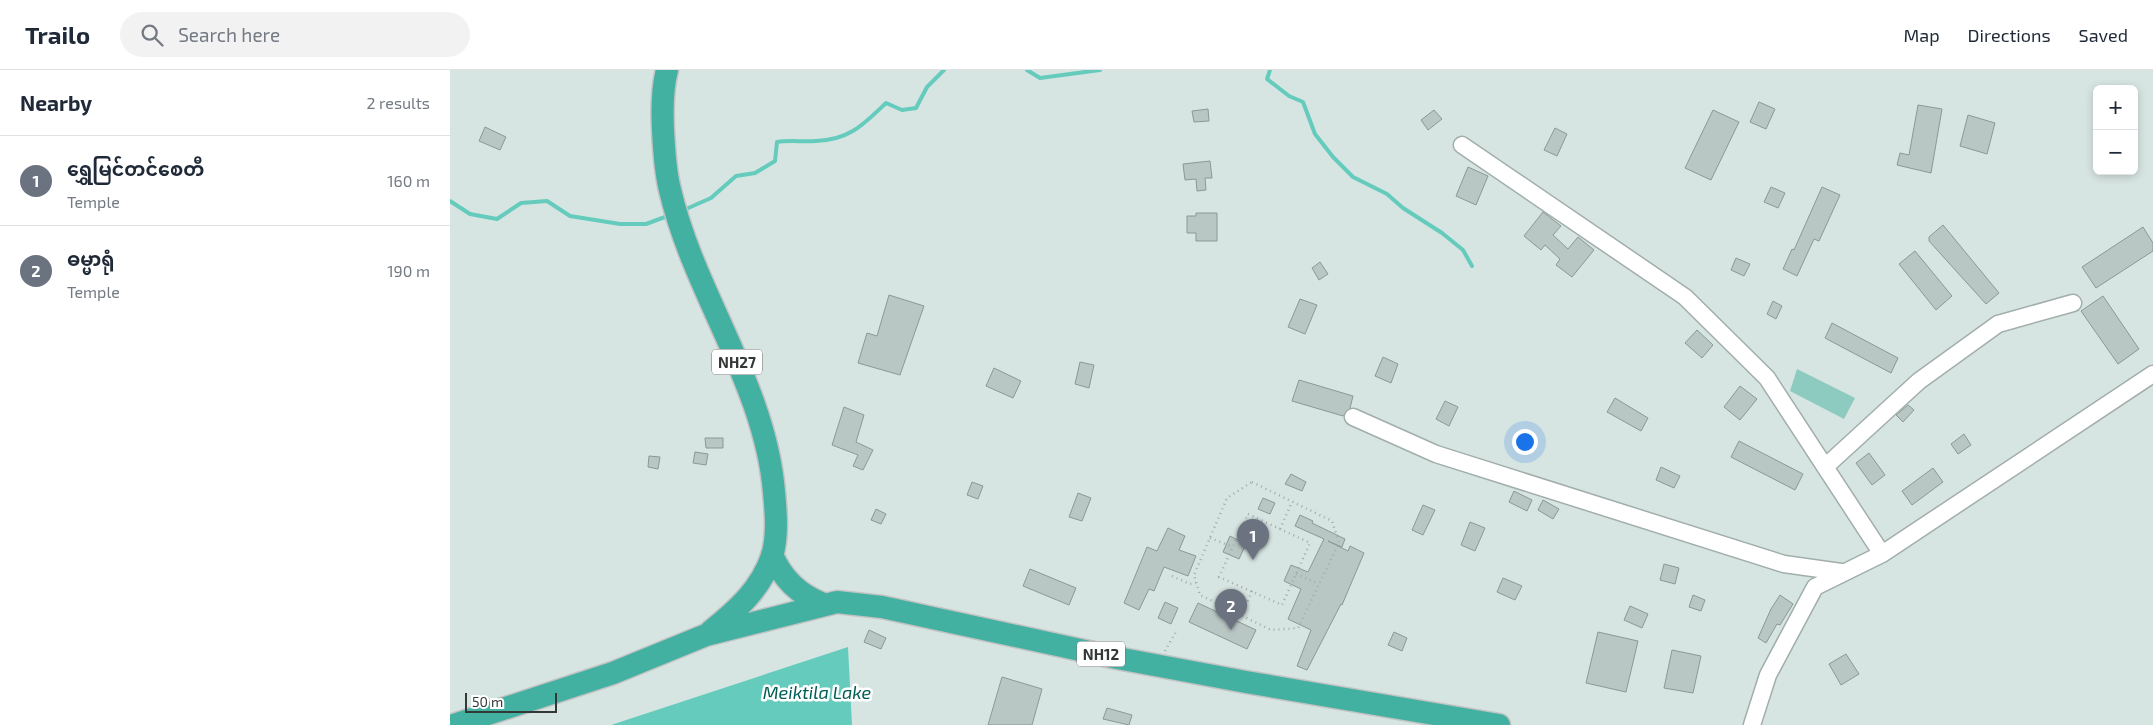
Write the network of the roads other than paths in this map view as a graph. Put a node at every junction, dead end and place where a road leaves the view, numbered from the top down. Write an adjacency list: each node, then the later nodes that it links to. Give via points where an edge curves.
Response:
1 (667, 70): 8 (highway, NH27, via 662,111 669,188 686,244 750,394 768,448 776,512)
2 (1462, 145): 6 (street, via 1685,296 1767,378)
3 (2072, 303): 6 (street, via 1998,324 1919,381)
4 (2153, 374): 7 (street)
5 (1353, 417): 9 (street, via 1455,460 1784,564)
6 (1824, 467): 7 (street)
7 (1882, 554): 9 (street)
8 (772, 555): 10 (highway, via 792,586); 11 (highway, NH27, via 747,600)
9 (1841, 572): 14 (street, via 1815,587 1768,675)
10 (822, 604): 11 (highway, NH12); 13 (highway, NH12, via 838,602 882,607 1157,665)
11 (706, 635): 12 (highway, NH12, via 612,673)
12 (454, 725)
13 (1499, 725)
14 (1752, 725)

